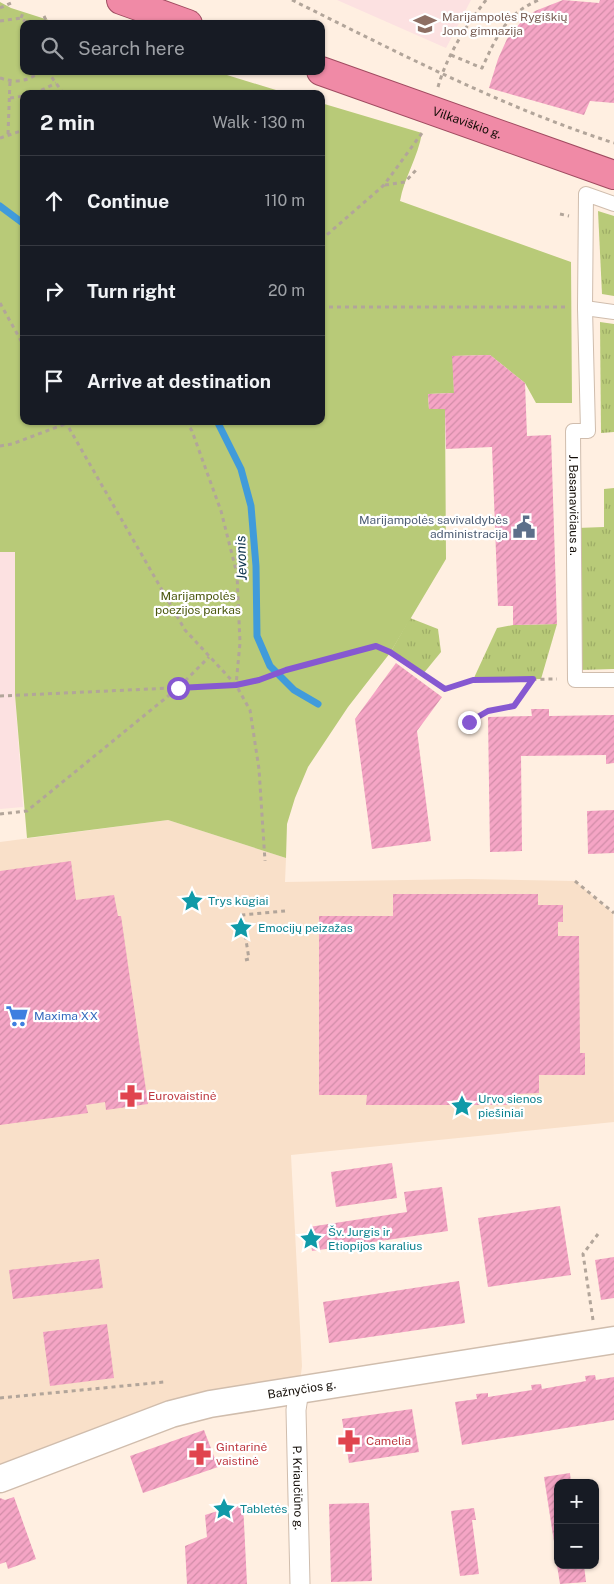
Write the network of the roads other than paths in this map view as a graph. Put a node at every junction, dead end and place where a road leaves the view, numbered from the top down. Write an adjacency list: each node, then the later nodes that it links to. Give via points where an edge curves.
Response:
1 (121, 0): 2 (highway)
2 (177, 20)
3 (325, 72): 4 (highway, Vilkaviškio g.)
4 (614, 175)
5 (614, 204): 6 (street, via 586,194)
6 (584, 308): 7 (street); 8 (street, J. Basanavičiaus a., via 588,431 573,430 575,680)
7 (614, 312)
8 (614, 680)
9 (605, 1341): 10 (main road, Bažnyčios g.)
10 (299, 1390): 11 (main road, Bažnyčios g., via 210,1404 171,1414); 12 (street, P. Kriaučiūno g., via 296,1410)
11 (0, 1479)
12 (300, 1584)

